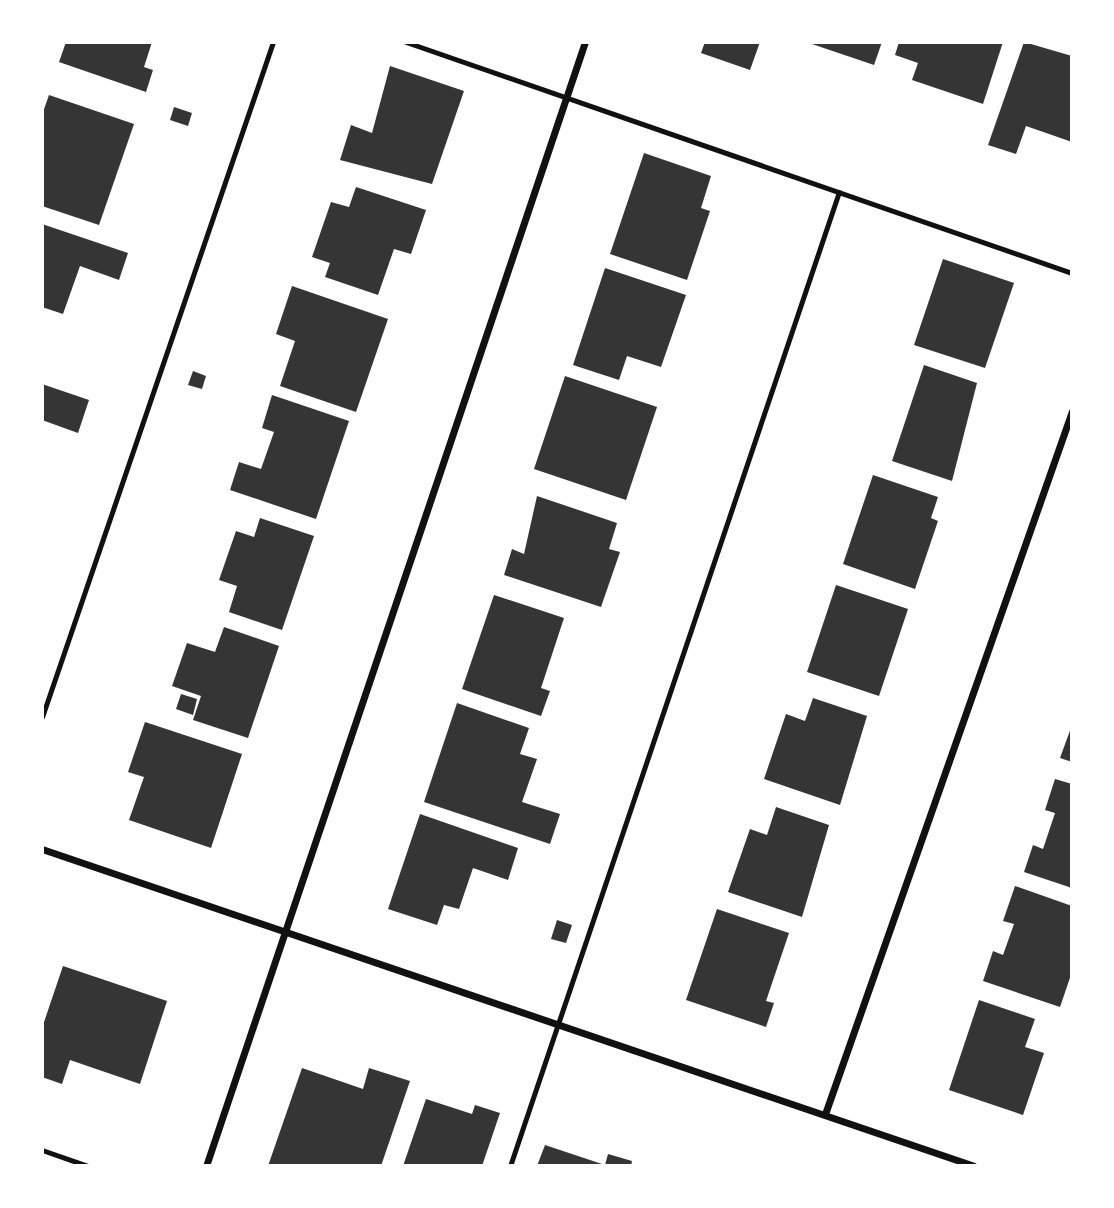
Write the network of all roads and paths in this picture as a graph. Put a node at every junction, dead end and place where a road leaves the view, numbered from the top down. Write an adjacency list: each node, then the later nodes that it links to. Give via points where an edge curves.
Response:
1 (273, 42): 8 (lane)
2 (406, 42): 4 (lane)
3 (585, 42): 4 (street)
4 (566, 98): 5 (lane); 10 (street)
5 (839, 192): 6 (lane); 11 (lane)
6 (1072, 273)
7 (1072, 411): 12 (street)
8 (42, 717)
9 (42, 849): 10 (street)
10 (283, 930): 11 (street); 15 (street)
11 (557, 1023): 12 (street); 16 (lane)
12 (825, 1114): 17 (street)
13 (42, 1150): 14 (lane)
14 (88, 1166)
15 (206, 1166)
16 (510, 1166)
17 (974, 1166)

